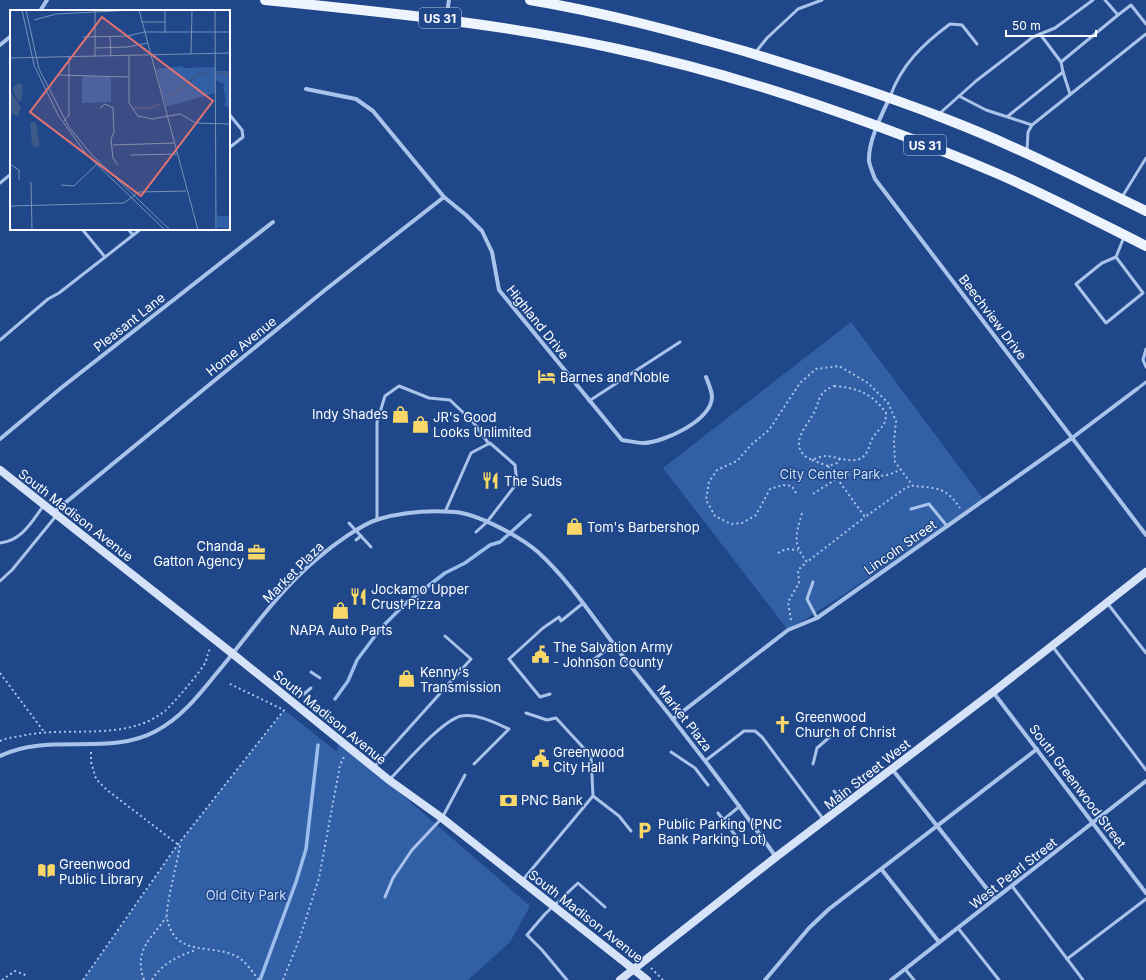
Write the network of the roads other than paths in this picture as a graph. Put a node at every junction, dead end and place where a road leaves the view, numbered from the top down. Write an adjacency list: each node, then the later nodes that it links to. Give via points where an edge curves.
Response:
1 (47, 0): 9 (street)
2 (265, 0): 11 (main road, US 31)
3 (449, 0): 11 (street)
4 (530, 0): 8 (main road, US 31)
5 (822, 0): 18 (lane, via 798,9)
6 (1093, 0): 13 (lane, via 1055,28)
7 (1105, 0): 10 (lane)
8 (570, 4): 18 (main road, US 31)
9 (41, 10)
10 (1118, 15): 12 (lane, via 1131,5); 19 (lane)
11 (446, 19): 29 (main road, US 31, via 525,30 695,68 816,104)
12 (1146, 24)
13 (1040, 34): 19 (lane); 23 (lane)
14 (1146, 34): 22 (lane)
15 (10, 37): 17 (street)
16 (977, 44): 24 (lane, via 962,24 950,24 925,43 904,67 894,83)
17 (0, 45)
18 (754, 54): 24 (main road, US 31)
19 (1061, 62): 20 (lane)
20 (1063, 72): 22 (lane); 27 (lane)
21 (306, 89): 36 (street, Highland Drive, via 356,99 373,111)
22 (1070, 94): 28 (lane)
23 (959, 96): 26 (lane); 27 (lane, via 986,110)
24 (889, 99): 26 (main road, US 31); 29 (street, Beechview Drive)
25 (230, 115): 30 (lane, via 242,130 243,137)
26 (937, 116): 31 (main road, US 31)
27 (1008, 116): 28 (lane)
28 (1032, 124): 31 (lane, via 1028,132)
29 (876, 126): 44 (main road, US 31, via 996,173); 56 (street, Beechview Drive, via 869,162 875,179)
30 (230, 147)
31 (1027, 154): 37 (main road, US 31)
32 (1146, 158): 33 (lane)
33 (1144, 164): 37 (lane)
34 (10, 175): 35 (lane)
35 (0, 183)
36 (444, 197): 55 (street, Highland Drive, via 466,214 482,231 492,252 499,290); 63 (street, Home Avenue, via 325,290)
37 (1121, 199): 38 (main road, US 31)
38 (1146, 211)
39 (273, 222): 57 (street, Pleasant Lane)
40 (83, 230): 46 (lane)
41 (129, 230): 43 (lane)
42 (140, 230): 43 (lane)
43 (133, 235): 46 (lane)
44 (1125, 235): 45 (main road, US 31); 47 (lane)
45 (1146, 246)
46 (105, 257): 48 (lane, via 48,299)
47 (1116, 257): 47 (lane, via 1144,293 1106,323 1076,284 1102,263)
48 (0, 340)
49 (680, 342): 55 (lane)
50 (1146, 349): 51 (lane, via 1143,360)
51 (1146, 367)
52 (706, 377): 55 (street, Highland Drive, via 712,397 707,411 692,425 654,442 622,440)
53 (1146, 382): 54 (lane)
54 (1137, 389): 56 (street, Lincoln Street)
55 (589, 401)
56 (1072, 438): 67 (street, Lincoln Street); 70 (street, Beechview Drive)
57 (0, 439)
58 (489, 444): 62 (lane, via 471,453); 64 (lane, via 474,422 450,400 429,398 399,386 385,396 377,422); 65 (lane, via 515,465 518,483)
59 (0, 470): 60 (main road, South Madison Avenue)
60 (44, 505): 63 (main road, South Madison Avenue); 73 (lane, via 26,530 16,538)
61 (911, 509): 67 (lane, via 928,504)
62 (446, 512): 64 (street, Market Plaza, via 414,512); 65 (street, Market Plaza, via 458,512)
63 (55, 514): 78 (lane, via 12,570); 86 (main road, South Madison Avenue)
64 (377, 520): 68 (street, Market Plaza)
65 (487, 522): 69 (lane); 81 (street, Market Plaza, via 528,544 540,554)
66 (349, 523): 68 (lane)
67 (947, 526): 82 (street, Lincoln Street)
68 (356, 531): 71 (lane); 76 (street, Market Plaza)
69 (476, 532)
70 (1146, 535)
71 (361, 536): 72 (lane); 75 (lane)
72 (356, 540)
73 (0, 543)
74 (320, 547): 76 (lane)
75 (371, 547)
76 (325, 552): 86 (street, Market Plaza, via 289,586)
77 (1146, 572): 80 (main road, Main Street West)
78 (0, 580)
79 (813, 582): 82 (lane, via 807,599)
80 (1107, 602): 85 (main road, Main Street West); 87 (lane)
81 (582, 604): 84 (street, Market Plaza); 94 (lane, via 561,621 559,617 543,628 509,659 540,697)
82 (817, 618): 96 (street, Lincoln Street, via 788,630)
83 (445, 636): 104 (lane, via 471,659)
84 (614, 644): 88 (lane); 96 (street, Market Plaza)
85 (1052, 645): 92 (main road, Main Street West); 106 (lane)
86 (233, 654): 100 (street, Market Plaza, via 197,697 170,722 156,731 133,740 44,745 23,748); 104 (main road, South Madison Avenue)
87 (1146, 654)
88 (593, 660)
89 (311, 672): 90 (lane)
90 (320, 678)
91 (311, 688): 93 (lane)
92 (993, 692): 98 (street, South Greenwood Street); 105 (main road, Main Street West)
93 (304, 694)
94 (550, 694)
95 (526, 713): 112 (lane, via 547,720 556,718 591,756)
96 (674, 718): 101 (street, Market Plaza)
97 (832, 735): 103 (lane, via 817,748)
98 (1037, 749): 119 (street, South Greenwood Street); 120 (street)
99 (671, 752): 110 (lane, via 695,768)
100 (0, 756)
101 (705, 761): 114 (street, Market Plaza); 118 (lane, via 744,731 755,731)
102 (474, 764): 108 (lane, via 509,729 488,719 462,716 449,722)
103 (813, 764)
104 (374, 768): 108 (main road, South Madison Avenue)
105 (892, 769): 113 (main road, Main Street West); 120 (street)
106 (1146, 770)
107 (465, 775): 116 (lane)
108 (390, 780): 116 (main road, South Madison Avenue)
109 (1146, 781): 119 (street, West Pearl Street)
110 (708, 785)
111 (834, 792): 113 (lane)
112 (593, 796): 121 (lane, via 619,816); 125 (lane)
113 (845, 805): 118 (main road, Main Street West)
114 (740, 806): 117 (lane); 123 (street, Market Plaza)
115 (718, 813): 117 (lane)
116 (442, 818): 125 (main road, South Madison Avenue); 128 (lane, via 412,850 393,878)
117 (723, 820): 122 (lane)
118 (825, 822): 123 (main road, Main Street West)
119 (1093, 823): 126 (street, West Pearl Street); 127 (street, South Greenwood Street)
120 (938, 826): 124 (street); 129 (street)
121 (631, 831)
122 (739, 840)
123 (776, 857): 136 (main road, Main Street West)
124 (882, 870): 134 (street); 141 (street, via 829,909 809,928)
125 (522, 881): 132 (main road, South Madison Avenue)
126 (1012, 886): 129 (street, West Pearl Street); 135 (lane)
127 (1146, 893)
128 (385, 897)
129 (995, 899): 133 (street, West Pearl Street)
130 (1146, 899): 135 (lane)
131 (605, 907): 132 (lane, via 578,883)
132 (553, 908): 136 (main road, South Madison Avenue); 138 (lane, via 527,935)
133 (958, 928): 134 (street, West Pearl Street); 144 (lane)
134 (939, 942): 137 (street, West Pearl Street)
135 (1067, 959): 145 (lane)
136 (634, 969): 139 (main road, Main Street West); 140 (main road, South Madison Avenue)
137 (905, 969): 142 (street, West Pearl Street); 143 (lane)
138 (567, 980)
139 (620, 980)
140 (647, 980)
141 (765, 980)
142 (891, 980)
143 (914, 980)
144 (999, 980)
145 (1083, 980)

